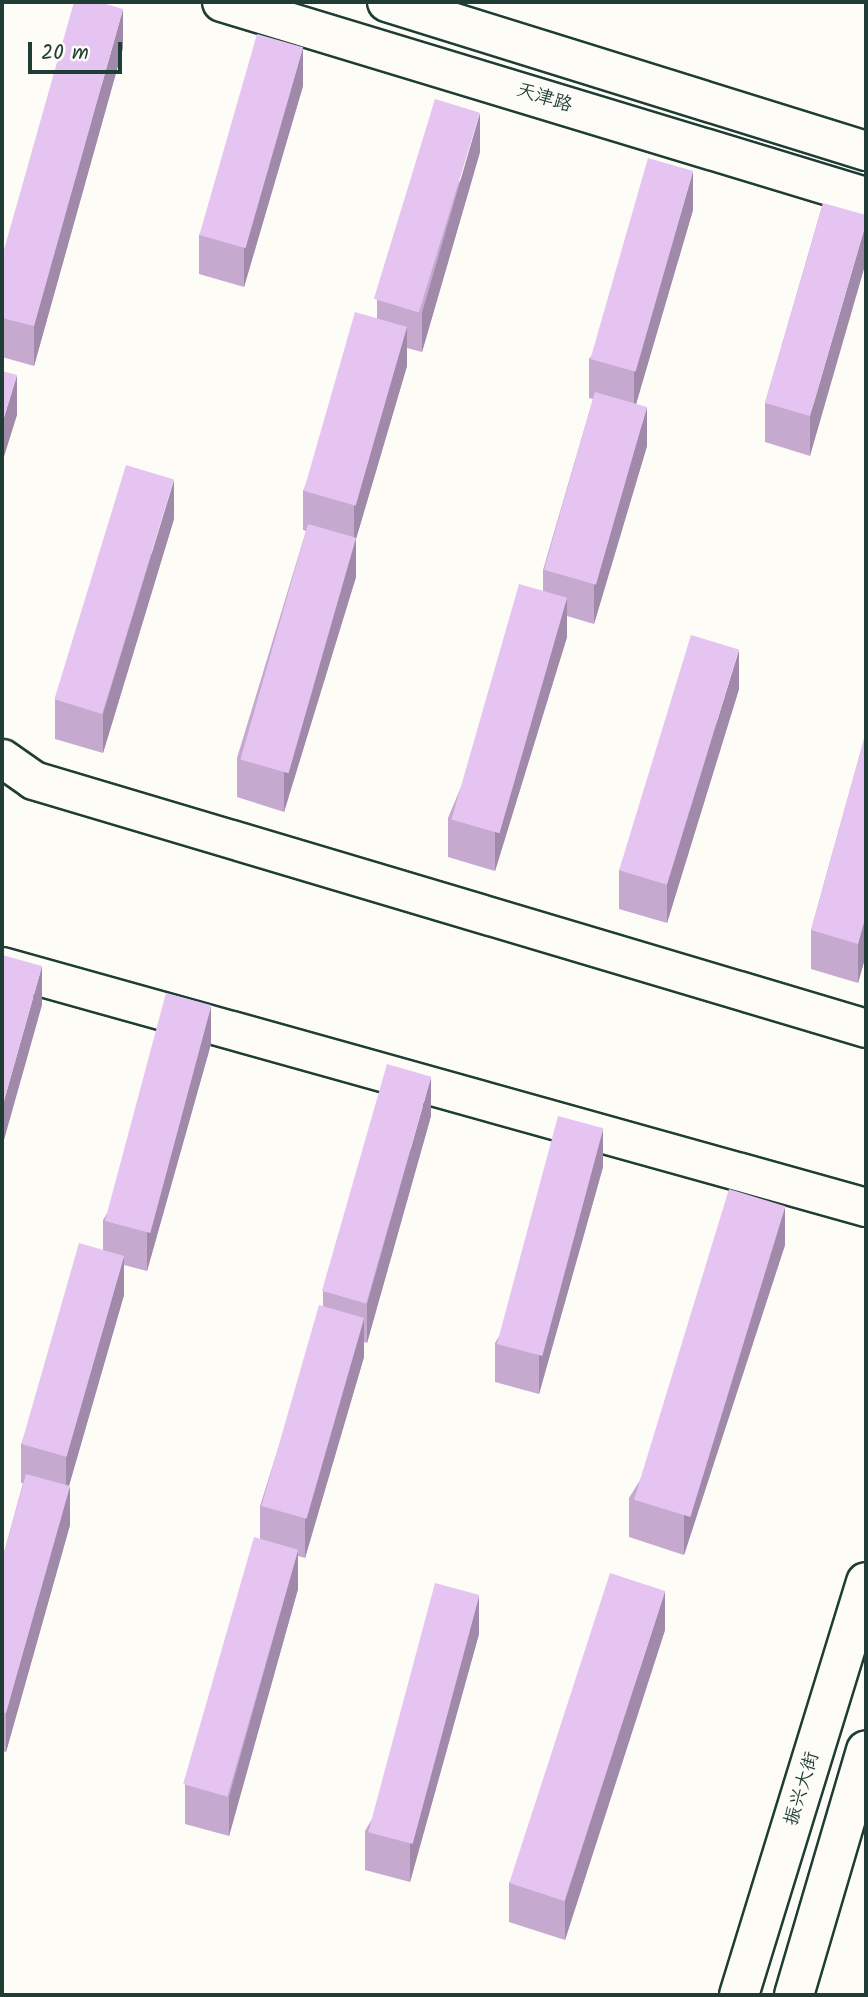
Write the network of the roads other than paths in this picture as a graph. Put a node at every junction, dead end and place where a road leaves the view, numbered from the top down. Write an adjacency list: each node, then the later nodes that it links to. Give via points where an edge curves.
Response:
1 (222, 2): 4 (street, 天津路)
2 (387, 2): 3 (street)
3 (866, 151)
4 (866, 197)
5 (2, 758): 7 (street, via 33,780)
6 (2, 966): 8 (street)
7 (866, 1028)
8 (866, 1207)
9 (866, 1582): 11 (street, 振兴大街)
10 (866, 1750): 12 (street)
11 (739, 1995)
12 (793, 1995)

